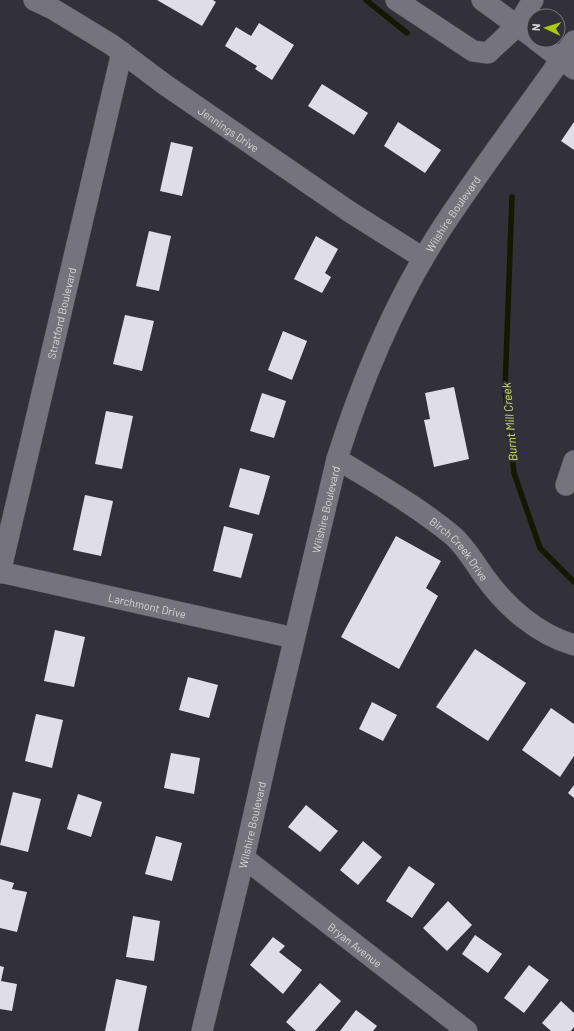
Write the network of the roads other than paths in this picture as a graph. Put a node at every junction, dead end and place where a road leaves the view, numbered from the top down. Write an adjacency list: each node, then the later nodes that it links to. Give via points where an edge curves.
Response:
1 (34, 0): 9 (street, Jennings Drive)
2 (396, 0): 5 (street, via 473,52 488,52)
3 (482, 0): 5 (street)
4 (533, 0): 5 (street)
5 (518, 26): 6 (street)
6 (526, 32)
7 (574, 41): 10 (street, Wilshire Boulevard)
8 (547, 48): 10 (street)
9 (122, 52): 11 (street, Jennings Drive, via 164,84 350,212); 15 (street, Stratford Boulevard)
10 (568, 64): 11 (street, Wilshire Boulevard, via 444,225)
11 (423, 258): 12 (street, Wilshire Boulevard, via 379,345)
12 (337, 459): 16 (street, Wilshire Boulevard); 17 (street, Birch Creek Drive, via 408,503 453,536 516,612 537,629)
13 (574, 462): 14 (street)
14 (566, 485)
15 (0, 572): 16 (street, Larchmont Drive)
16 (294, 638): 18 (street, Wilshire Boulevard)
17 (574, 645)
18 (244, 858): 19 (street, Wilshire Boulevard); 20 (street, Bryan Avenue)
19 (202, 1031)
20 (467, 1031)

